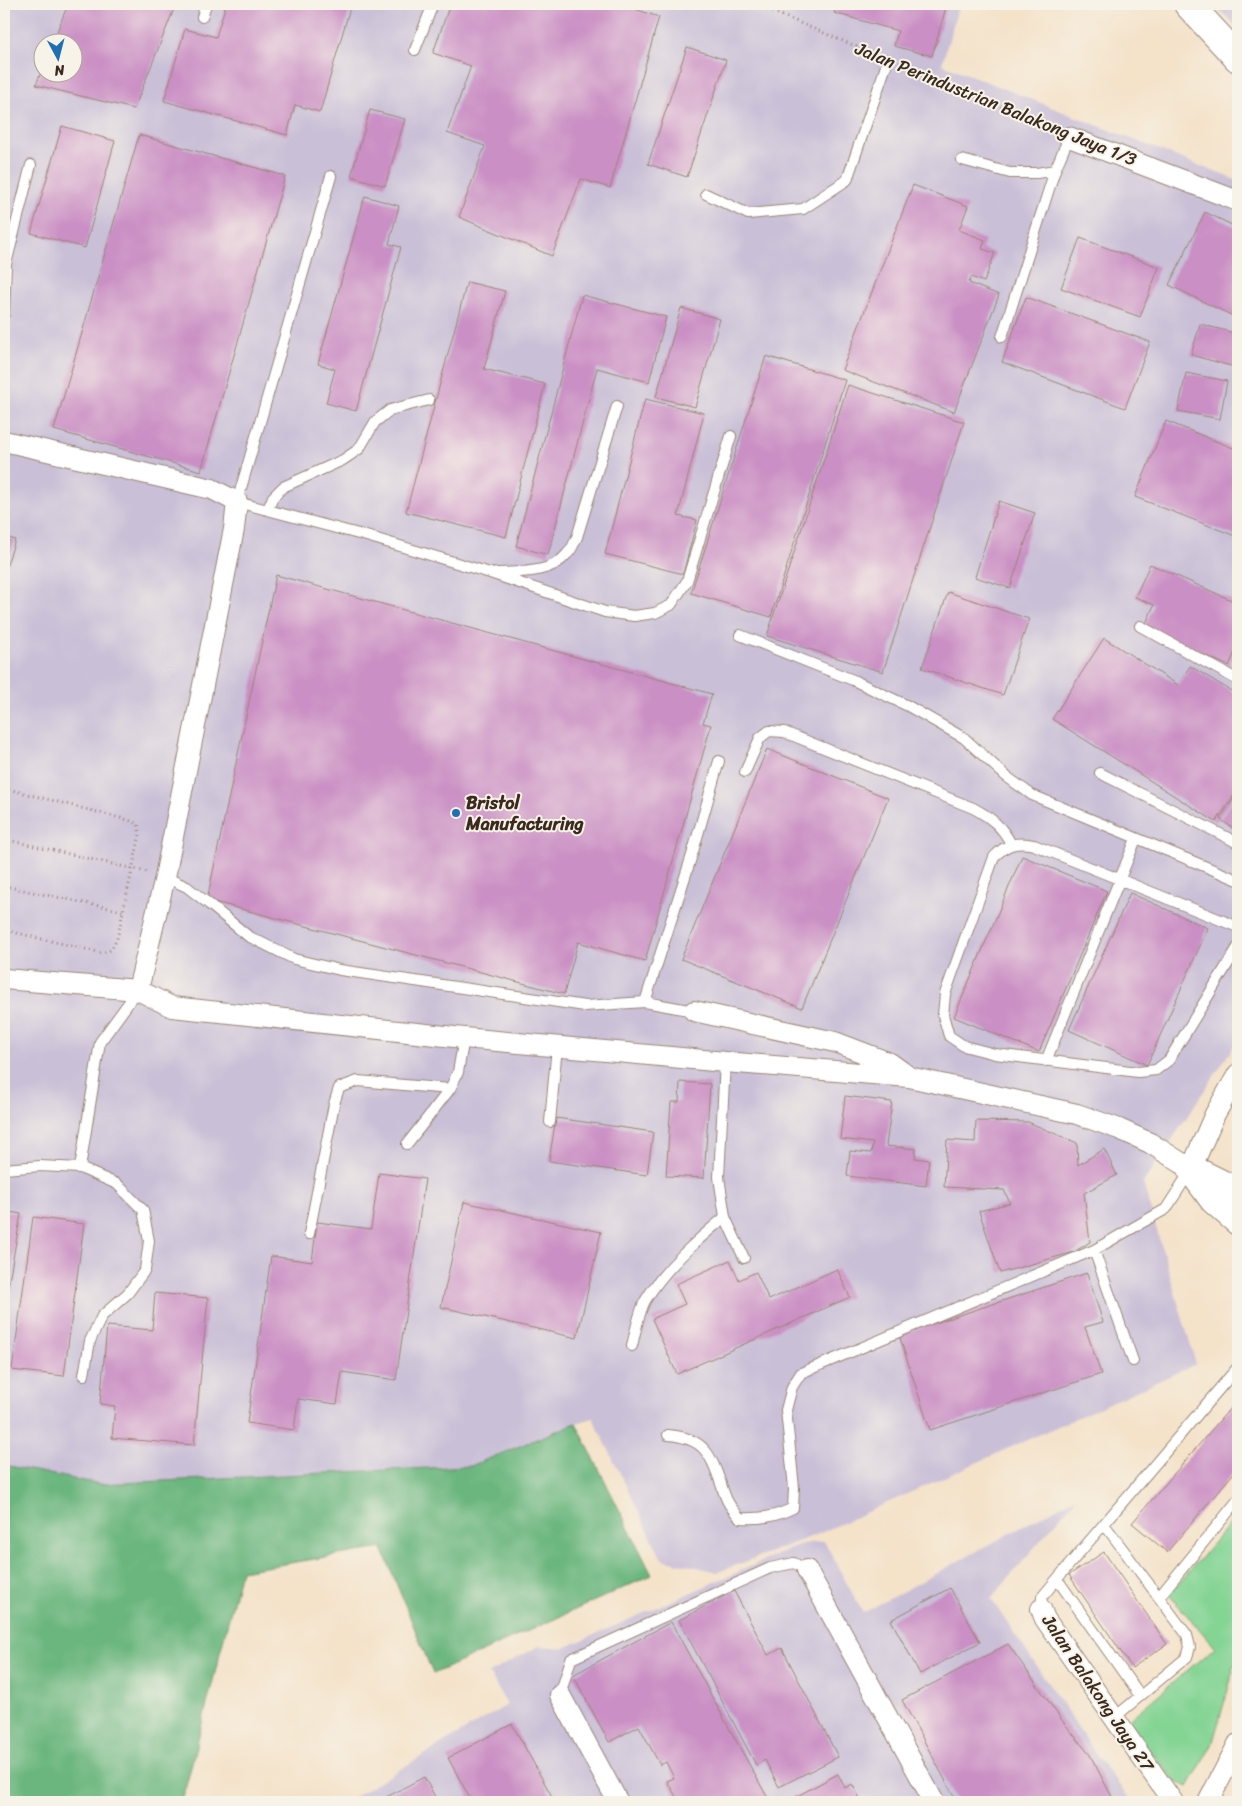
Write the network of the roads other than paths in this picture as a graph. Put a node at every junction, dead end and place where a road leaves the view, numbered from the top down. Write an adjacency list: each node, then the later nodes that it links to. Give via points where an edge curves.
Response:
1 (206, 4): 4 (lane)
2 (433, 4): 5 (lane)
3 (1188, 4): 6 (street)
4 (202, 17)
5 (415, 50)
6 (1238, 58)
7 (888, 60): 13 (lane, via 847,180 803,209 748,214)
8 (1068, 137): 11 (lane); 14 (street, Jalan Perindustrian Balakong Jaya 1/3)
9 (962, 160): 11 (lane, via 1010,173)
10 (31, 165): 15 (lane, via 6,264)
11 (1055, 170): 16 (lane)
12 (331, 176): 21 (lane)
13 (706, 194)
14 (1238, 201)
15 (4, 314)
16 (1002, 337)
17 (429, 400): 22 (lane, via 390,410 375,422 359,449 343,460 283,487 273,497)
18 (617, 406): 23 (lane, via 578,537 567,555 552,566)
19 (731, 436): 23 (lane, via 687,581 671,605 655,613 634,616 605,612)
20 (4, 441): 21 (street, via 212,489)
21 (237, 502): 22 (lane); 33 (street)
22 (268, 509): 23 (lane)
23 (490, 573)
24 (1140, 626): 26 (lane)
25 (740, 635): 30 (lane, via 853,680 908,706 964,738 1032,796)
26 (1238, 680)
27 (719, 761): 40 (lane)
28 (745, 772): 32 (lane, via 760,738 769,731 784,732 973,808 992,819)
29 (1100, 773): 31 (lane)
30 (1136, 839): 34 (lane); 35 (lane)
31 (1238, 843)
32 (1011, 844): 34 (lane, via 1034,845); 44 (lane, via 994,857 945,994 943,1015 949,1036 964,1046)
33 (165, 877): 39 (street); 40 (lane, via 186,887 248,936 294,959 340,970 585,1006)
34 (1119, 880): 36 (lane); 44 (lane)
35 (1238, 880)
36 (1238, 927)
37 (1238, 947): 44 (lane, via 1169,1060 1156,1070 1138,1072)
38 (4, 979): 39 (street)
39 (138, 990): 42 (street, via 172,1007); 51 (lane, via 100,1042)
40 (645, 1002): 41 (lane)
41 (694, 1011): 47 (street, via 835,1042 890,1062)
42 (464, 1038): 43 (street); 48 (lane, via 458,1072)
43 (557, 1046): 45 (street); 49 (lane)
44 (1046, 1061)
45 (725, 1062): 47 (street); 55 (lane, via 718,1177)
46 (1238, 1074): 53 (street, via 1215,1114)
47 (909, 1077): 53 (street, via 1077,1114 1119,1128)
48 (450, 1089): 50 (lane); 57 (lane, via 358,1081 339,1088)
49 (550, 1122)
50 (407, 1144)
51 (80, 1168): 52 (lane, via 40,1166); 63 (lane, via 117,1184 143,1210 149,1241 145,1270 128,1294 102,1316 90,1341)
52 (4, 1169)
53 (1191, 1169): 54 (street); 56 (street, via 1214,1200); 58 (lane, via 1166,1209)
54 (1238, 1192)
55 (725, 1217): 59 (lane); 60 (lane, via 671,1267 644,1302)
56 (1238, 1222)
57 (309, 1234)
58 (1094, 1250): 61 (lane); 64 (lane, via 801,1373 792,1387 786,1410 793,1508 779,1515 760,1519 740,1518 728,1502 706,1450 696,1441)
59 (744, 1258)
60 (632, 1346)
61 (1133, 1361)
62 (1238, 1367): 66 (lane)
63 (84, 1376)
64 (668, 1435)
65 (1238, 1500): 69 (lane)
66 (1104, 1524): 68 (lane); 69 (lane)
67 (807, 1570): 71 (lane, via 794,1563 770,1568 571,1659); 76 (street)
68 (1057, 1579): 70 (lane, via 1042,1597); 72 (lane)
69 (1160, 1597): 72 (lane, via 1187,1636 1190,1647 1187,1657)
70 (1041, 1608): 73 (street, Jalan Balakong Jaya 27, via 1045,1619)
71 (560, 1695): 75 (street)
72 (1140, 1696): 73 (lane)
73 (1114, 1717): 77 (street, Jalan Balakong Jaya 27)
74 (1238, 1744): 78 (street)
75 (618, 1802)
76 (934, 1802)
77 (1173, 1802)
78 (1208, 1802)

